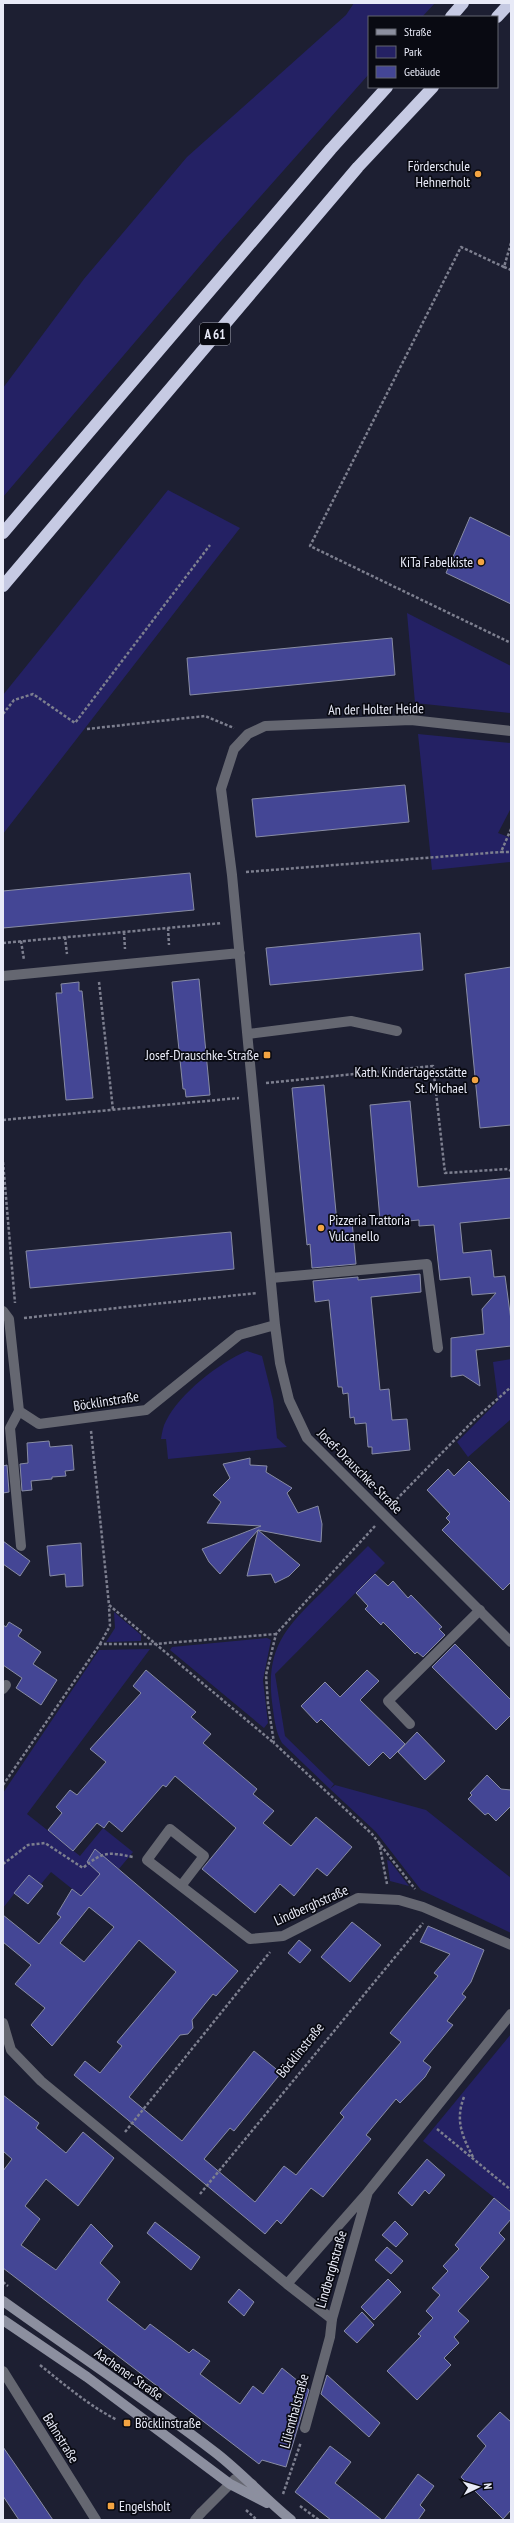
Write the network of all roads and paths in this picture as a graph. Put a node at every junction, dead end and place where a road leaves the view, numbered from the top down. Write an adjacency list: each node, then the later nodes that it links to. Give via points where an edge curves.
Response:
1 (463, 3): 3 (highway)
2 (510, 3): 4 (highway)
3 (451, 16)
4 (498, 16)
5 (386, 88): 10 (highway, A 61)
6 (432, 88): 12 (highway, A 61, via 353,173)
7 (511, 243): 8 (path)
8 (504, 267): 9 (path); 13 (path, via 461,247 310,546)
9 (511, 270)
10 (3, 532)
11 (210, 545): 14 (path, via 75,722 33,694 14,700)
12 (3, 586)
13 (511, 643)
14 (3, 714)
15 (265, 726): 17 (street, An der Holter Heide, via 411,720); 18 (street, Josef-Drauschke-Straße)
16 (87, 729): 18 (path, via 205,716)
17 (511, 731)
18 (248, 734): 22 (street, Josef-Drauschke-Straße, via 234,749 221,789)
19 (511, 829): 20 (path)
20 (501, 852): 21 (path); 22 (path)
21 (511, 852)
22 (232, 875): 23 (street, Josef-Drauschke-Straße)
23 (236, 921): 24 (path); 25 (street, Josef-Drauschke-Straße)
24 (3, 943)
25 (240, 953): 26 (street); 29 (street, Josef-Drauschke-Straße)
26 (98, 967): 27 (street); 32 (path)
27 (3, 976)
28 (397, 1031): 29 (street, via 351,1021)
29 (248, 1034): 30 (street, Josef-Drauschke-Straße)
30 (252, 1084): 31 (street, Josef-Drauschke-Straße); 35 (path, via 433,1066 444,1173 508,1169)
31 (253, 1096): 32 (path); 36 (street, Josef-Drauschke-Straße)
32 (113, 1110): 33 (path)
33 (3, 1120)
34 (3, 1162): 38 (path)
35 (511, 1172)
36 (271, 1278): 37 (street, Josef-Drauschke-Straße); 40 (street, via 427,1264)
37 (272, 1291): 38 (path); 39 (street, Josef-Drauschke-Straße)
38 (10, 1316): 42 (street)
39 (275, 1325): 43 (street, Böcklinstraße, via 239,1335 146,1410); 44 (street, Josef-Drauschke-Straße, via 280,1363 289,1400 307,1438)
40 (438, 1348)
41 (511, 1387): 44 (path, via 475,1419 403,1492)
42 (19, 1411): 43 (street, Böcklinstraße, via 39,1424); 45 (street, via 10,1428)
43 (90, 1419): 46 (path)
44 (384, 1515): 47 (street, Josef-Drauschke-Straße); 48 (path)
45 (21, 1546)
46 (109, 1605): 50 (path, via 110,1626); 51 (path)
47 (480, 1610): 49 (street, Josef-Drauschke-Straße); 52 (street, via 388,1701)
48 (276, 1634): 51 (path); 53 (path, via 266,1675)
49 (511, 1642)
50 (100, 1644): 51 (path); 54 (path)
51 (155, 1644): 53 (path)
52 (410, 1724)
53 (274, 1743): 55 (path)
54 (3, 1785)
55 (378, 1842): 59 (path); 60 (path, via 414,1888)
56 (148, 1860): 57 (path, via 109,1852 83,1868 45,1843 28,1845); 58 (street, Lindberghstraße); 58 (street, via 170,1829 204,1856)
57 (3, 1864)
58 (180, 1886): 62 (street, Lindberghstraße, via 250,1939)
59 (390, 1900): 60 (street, Lindberghstraße); 62 (street, Lindberghstraße, via 358,1898)
60 (423, 1907): 61 (street, Lindberghstraße)
61 (432, 1912): 63 (street, Lindberghstraße); 72 (path, Böcklinstraße)
62 (283, 1936): 68 (path)
63 (511, 1945)
64 (511, 2014): 66 (street, Lindberghstraße)
65 (3, 2023): 68 (street, via 11,2050 41,2081)
66 (468, 2067): 67 (street, Lindberghstraße); 69 (path, via 467,2092 459,2118 461,2134)
67 (425, 2120): 69 (path); 71 (street, Lindberghstraße)
68 (117, 2141): 72 (street)
69 (473, 2157): 70 (path)
70 (511, 2190)
71 (368, 2192): 73 (street, Lindberghstraße); 75 (street, Lindberghstraße)
72 (190, 2206): 73 (street)
73 (286, 2284): 75 (street, Lindberghstraße)
74 (3, 2301): 80 (main road, Aachener Straße, via 216,2453)
75 (332, 2319): 78 (street, Lilienthalstraße, via 330,2337)
76 (3, 2320): 79 (main road, Aachener Straße, via 88,2377)
77 (3, 2371): 83 (street, Bahnstraße)
78 (305, 2428): 81 (path, Lilienthalstraße, via 288,2484 284,2493)
79 (230, 2484): 80 (street, via 235,2479); 81 (main road, Aachener Straße); 82 (street)
80 (253, 2484): 81 (main road, Aachener Straße)
81 (272, 2505): 84 (main road, Aachener Straße)
82 (198, 2517)
83 (96, 2520)
84 (291, 2520)

